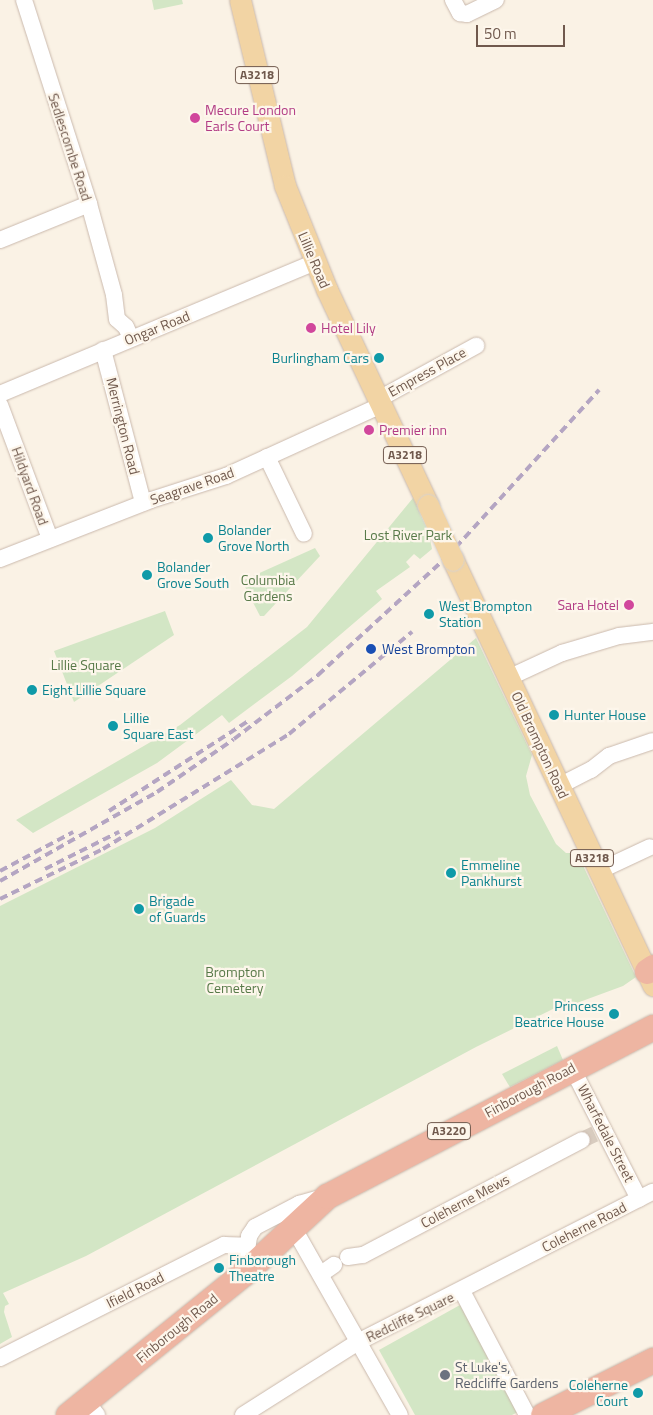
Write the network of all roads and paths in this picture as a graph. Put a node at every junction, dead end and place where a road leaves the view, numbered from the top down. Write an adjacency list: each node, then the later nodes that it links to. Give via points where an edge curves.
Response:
1 (24, 0): 5 (street, Sedlescombe Road)
2 (240, 0): 7 (main road, Lillie Road / A3218, via 285,186)
3 (453, 0): 4 (street, via 460,13 467,14)
4 (496, 0)
5 (89, 204): 6 (street); 8 (street, Sedlescombe Road, via 114,295 127,309)
6 (0, 240)
7 (315, 262): 8 (street, Ongar Road); 12 (main road, Lillie Road / A3218)
8 (129, 333): 10 (street, Ongar Road)
9 (476, 346): 12 (street, Empress Place)
10 (103, 350): 11 (street, Ongar Road); 15 (street, Merrington Road)
11 (0, 394)
12 (380, 402): 14 (street, Seagrave Road); 16 (main road, Lillie Road / A3218)
13 (0, 405): 18 (street, Hildyard Road)
14 (267, 457): 15 (street, Seagrave Road, via 202,485); 17 (street)
15 (143, 503): 18 (street, Seagrave Road)
16 (428, 505): 21 (main road, Old Brompton Road / A3218, bridge)
17 (304, 534)
18 (50, 539): 19 (street, Seagrave Road)
19 (0, 559)
20 (653, 632): 21 (street, via 619,636 562,653)
21 (508, 678): 23 (main road, Old Brompton Road / A3218)
22 (653, 741): 23 (street, via 608,756 591,770)
23 (560, 786): 25 (main road, Old Brompton Road / A3218)
24 (650, 847): 25 (street)
25 (599, 871): 26 (main road, Old Brompton Road / A3218)
26 (651, 974)
27 (653, 1027): 28 (highway, Finborough Road / A3220)
28 (572, 1068): 29 (street, Wharfedale Street); 31 (highway, Finborough Road / A3220)
29 (594, 1134): 30 (street, Wharfedale Street); 36 (street, Coleherne Mews)
30 (646, 1195): 34 (street, Coleherne Road)
31 (327, 1196): 32 (highway, Finborough Road / A3220); 33 (street, Finborough Road, via 299,1204 255,1227)
32 (293, 1227): 35 (highway, Finborough Road / A3220); 36 (street, Redcliffe Square)
33 (247, 1246): 35 (street); 39 (street, Ifield Road, via 218,1248)
34 (515, 1263): 37 (street, Redcliffe Square)
35 (244, 1273): 41 (highway, Finborough Road / A3220)
36 (321, 1274): 38 (street, Redcliffe Square)
37 (462, 1291): 38 (street, Redcliffe Square); 44 (street, Redcliffe Square)
38 (358, 1342): 42 (street); 43 (street, Redcliffe Square)
39 (0, 1358)
40 (653, 1360): 45 (highway)
41 (84, 1410)
42 (243, 1415)
43 (400, 1415)
44 (526, 1415)
45 (542, 1415)

